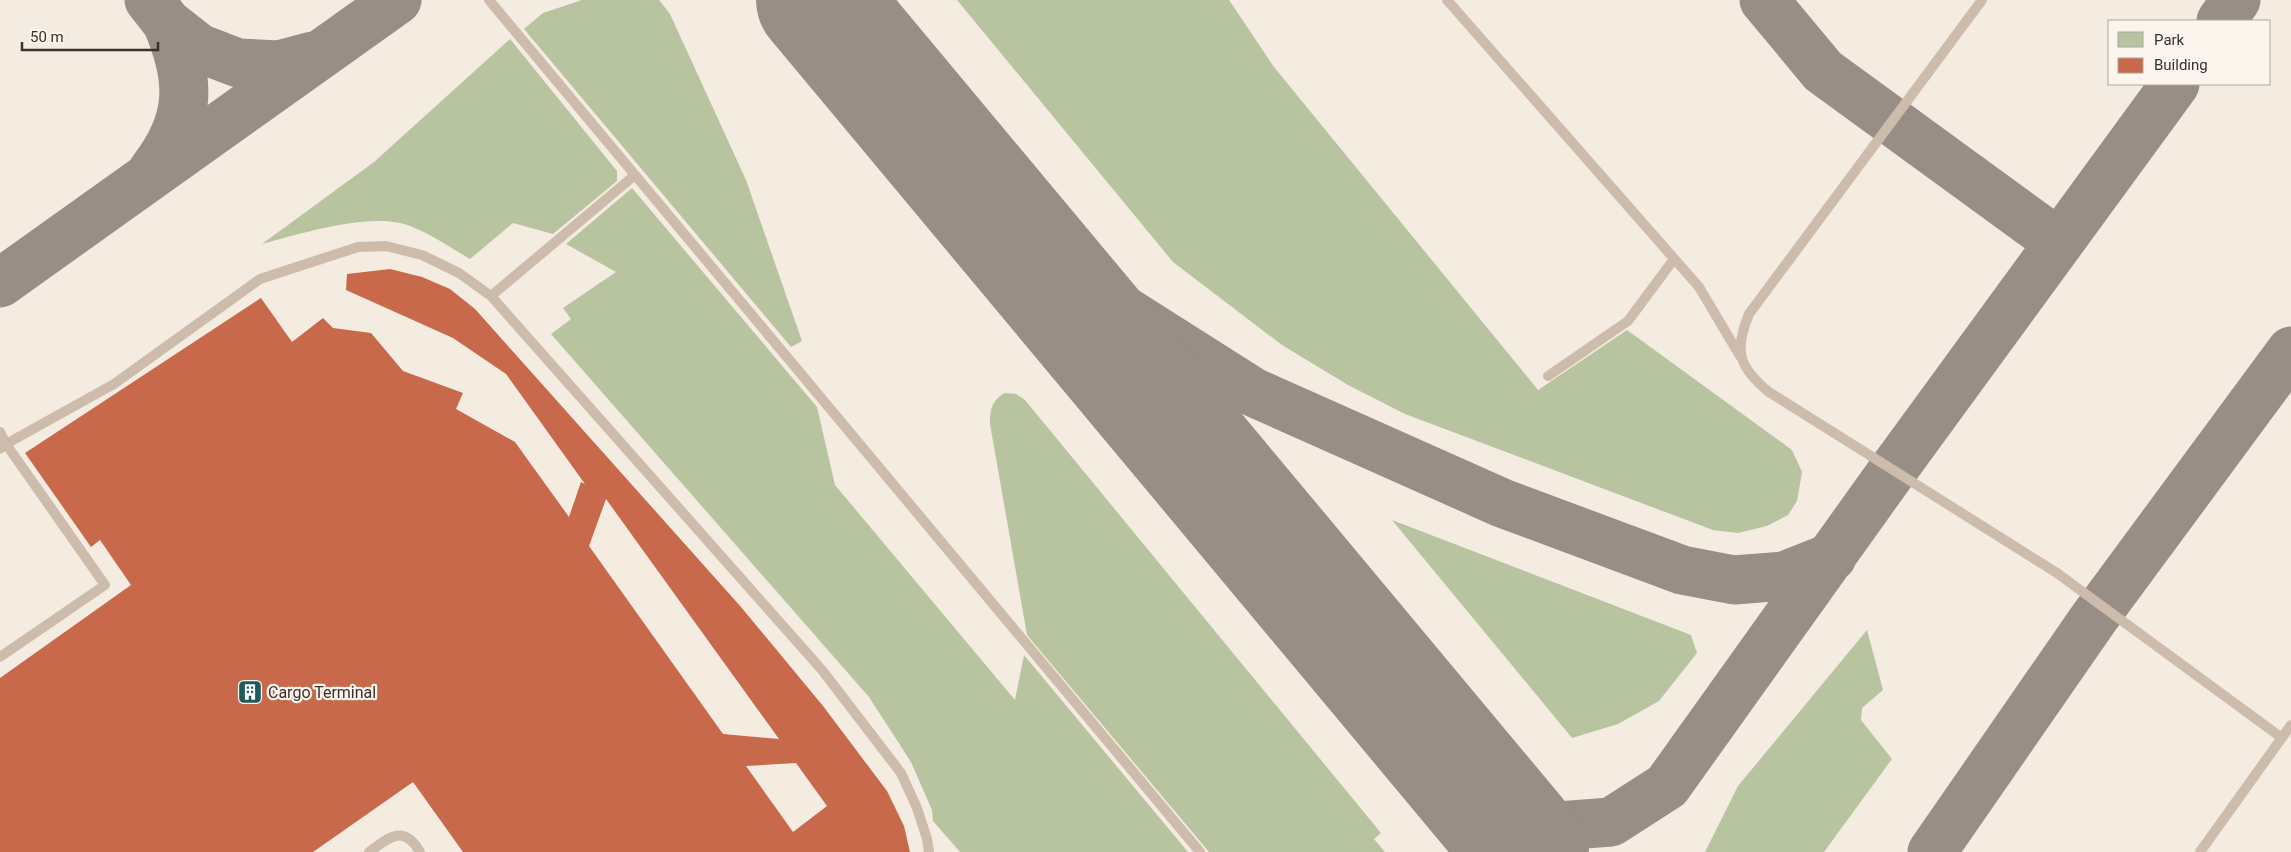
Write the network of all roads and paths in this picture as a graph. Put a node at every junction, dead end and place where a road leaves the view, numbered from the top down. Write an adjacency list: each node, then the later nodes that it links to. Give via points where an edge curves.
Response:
1 (489, 0): 4 (lane)
2 (1447, 0): 5 (lane)
3 (1982, 0): 7 (lane, via 1749,314 1740,335)
4 (635, 175): 6 (lane); 17 (lane)
5 (1674, 258): 7 (lane, via 1699,287); 8 (lane, via 1628,321)
6 (491, 296): 10 (lane, via 459,273 422,255 386,246 358,247 260,279 114,384); 16 (lane, via 834,684 901,773 917,808)
7 (1741, 357): 13 (lane, via 1751,378 1769,392 2057,572)
8 (1548, 376)
9 (0, 432): 10 (lane)
10 (3, 446): 11 (lane, via 105,585)
11 (0, 657)
12 (2291, 725): 13 (lane)
13 (2282, 738): 18 (lane)
14 (369, 852): 15 (lane, via 391,836 400,835 408,837)
15 (420, 852)
16 (929, 852)
17 (1200, 852)
18 (2200, 852)

